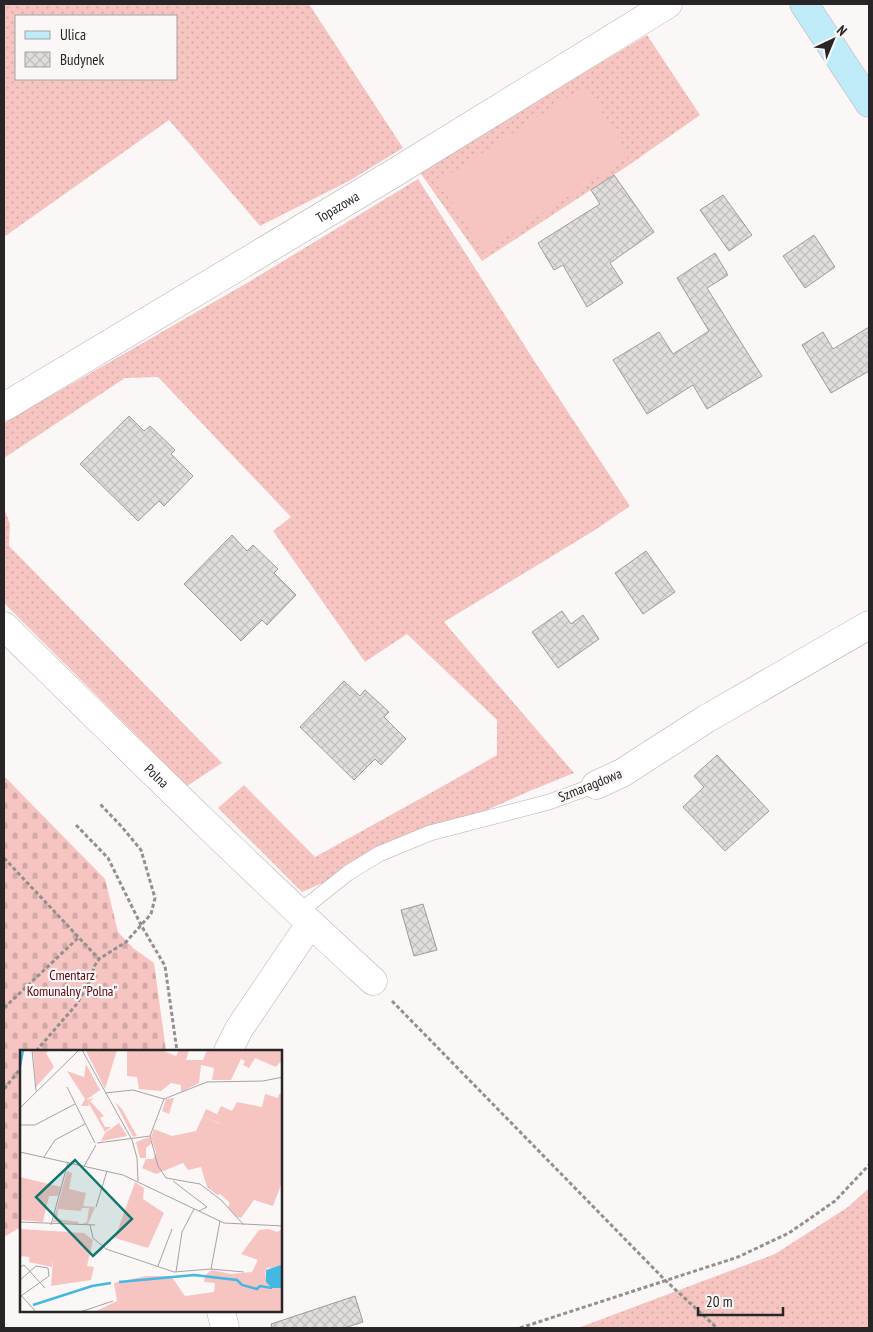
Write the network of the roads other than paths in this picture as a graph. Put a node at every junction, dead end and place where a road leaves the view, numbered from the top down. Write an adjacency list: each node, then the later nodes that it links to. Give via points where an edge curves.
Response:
1 (668, 4): 4 (street, Topazowa)
2 (804, 4): 3 (street)
3 (869, 103)
4 (4, 407)
5 (869, 625): 7 (street, Szmaragdowa)
6 (4, 626): 8 (street, Polna)
7 (596, 786): 8 (lane, Szmaragdowa, via 430,834 379,854 348,873)
8 (304, 918): 9 (street, Polna); 10 (street)
9 (373, 981)
10 (228, 1050)
11 (221, 1312): 12 (street)
12 (225, 1328)

